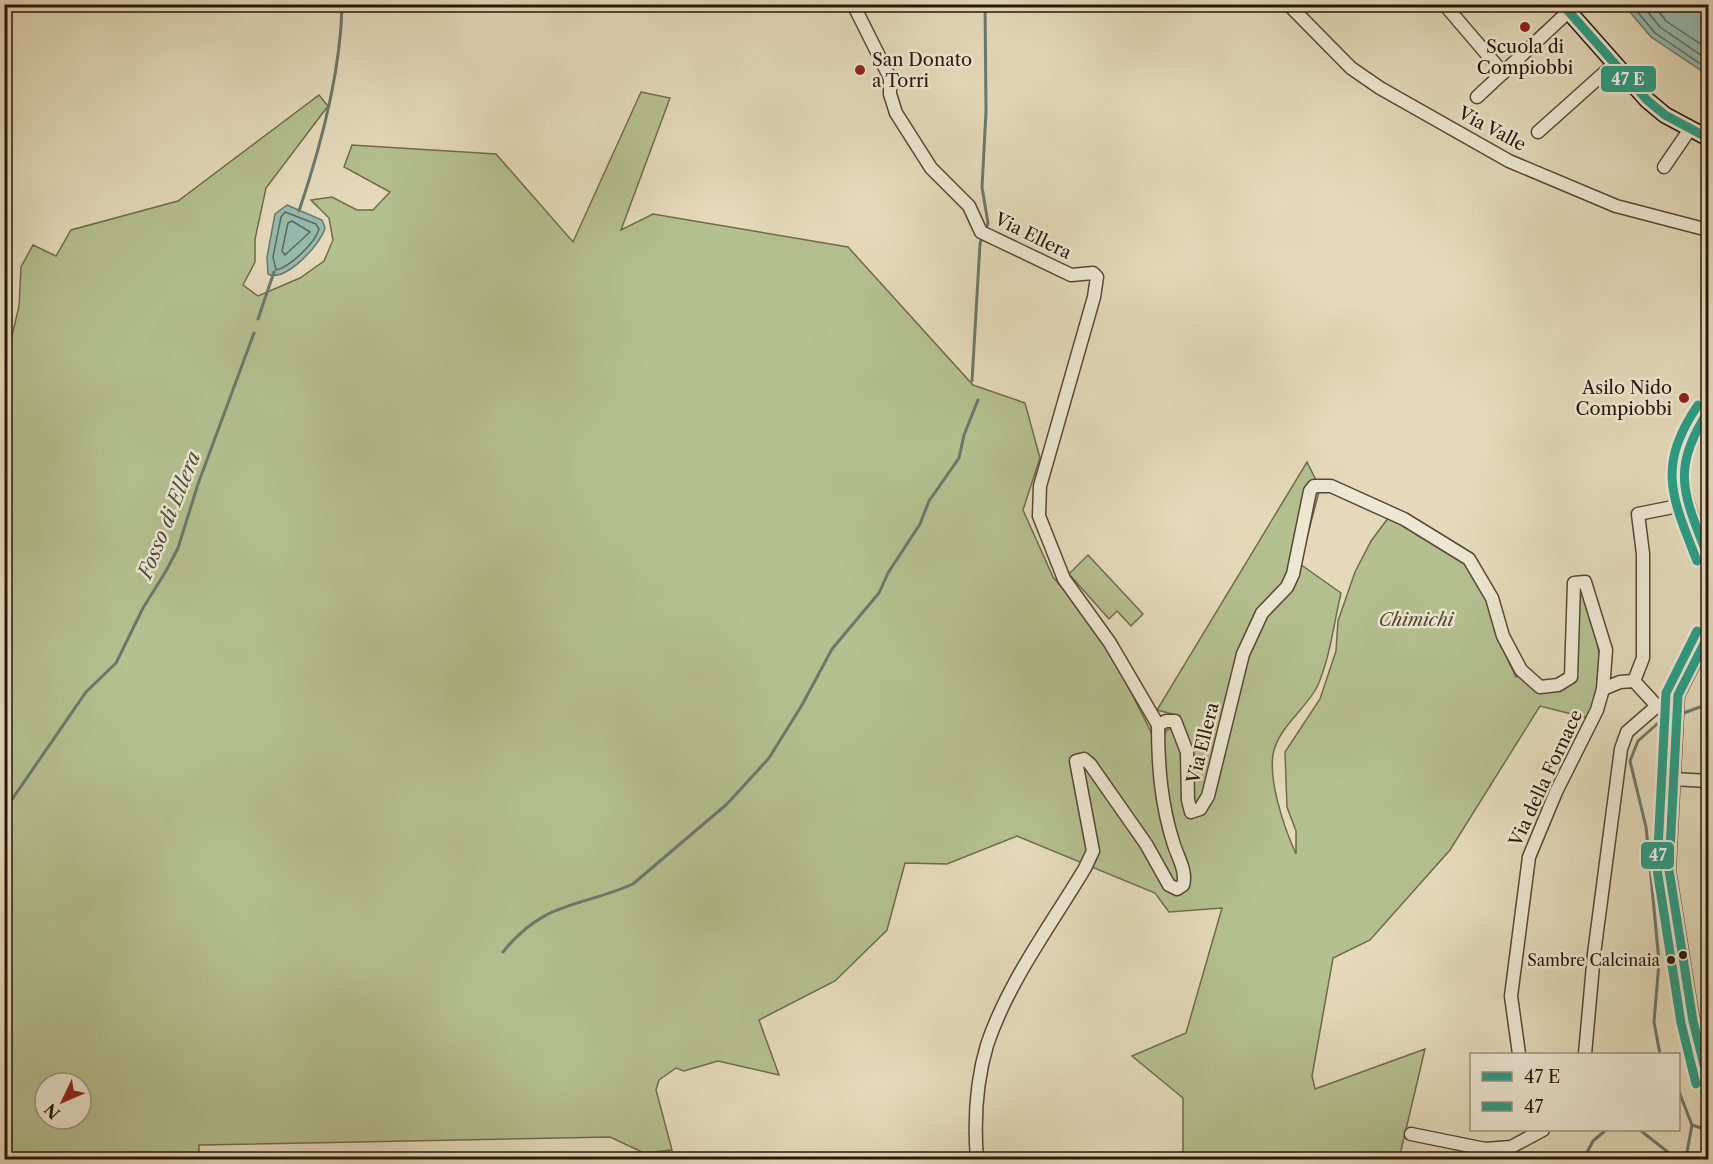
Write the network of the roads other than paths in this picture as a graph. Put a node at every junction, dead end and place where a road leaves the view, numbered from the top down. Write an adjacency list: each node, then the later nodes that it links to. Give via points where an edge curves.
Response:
1 (853, 4): 21 (street, Via Ellera, via 890,78 896,113 931,168 969,206 986,234 1071,275 1093,273 1097,277 1040,486 1039,516 1069,589 1110,643)
2 (1288, 4): 12 (street, Via Valle, via 1351,68 1509,161 1616,206)
3 (1444, 4): 6 (street)
4 (1565, 8): 5 (main road); 6 (street)
5 (1614, 64): 8 (main road, via 1647,100); 9 (street)
6 (1503, 73): 7 (street)
7 (1477, 97)
8 (1690, 129): 10 (main road); 11 (street)
9 (1538, 132)
10 (1708, 138)
11 (1664, 167)
12 (1708, 231)
13 (1708, 412): 14 (street, via 1691,435 1683,458)
14 (1688, 504): 15 (street); 17 (street, via 1638,514 1643,657)
15 (1708, 557)
16 (1708, 636): 20 (street, via 1678,695)
17 (1634, 681): 18 (street); 19 (street)
18 (1604, 689): 21 (street, Via Ellera, via 1606,650 1585,582 1574,583 1571,677 1558,685 1540,687 1521,670 1503,636 1492,598 1469,559 1404,519 1331,486 1316,486 1310,491 1293,574 1287,587 1262,613 1243,654 1208,796 1200,809 1191,812 1189,806 1187,752 1175,721 1166,720); 24 (street, Via della Fornace, via 1529,857 1511,996)
19 (1657, 706): 20 (street); 25 (street, via 1627,732 1621,749)
20 (1676, 711): 22 (street)
21 (1158, 725): 29 (street, via 1158,778 1184,874 1183,885 1169,885 1146,844 1090,764 1082,759 1076,761 1093,851 1014,984 987,1046 974,1118)
22 (1673, 779): 23 (street); 26 (street, via 1669,870 1693,1021)
23 (1708, 781)
24 (1520, 1053)
25 (1585, 1053)
26 (1708, 1081)
27 (1541, 1131): 28 (street, via 1511,1148 1485,1149)
28 (1411, 1134)
29 (977, 1160)

